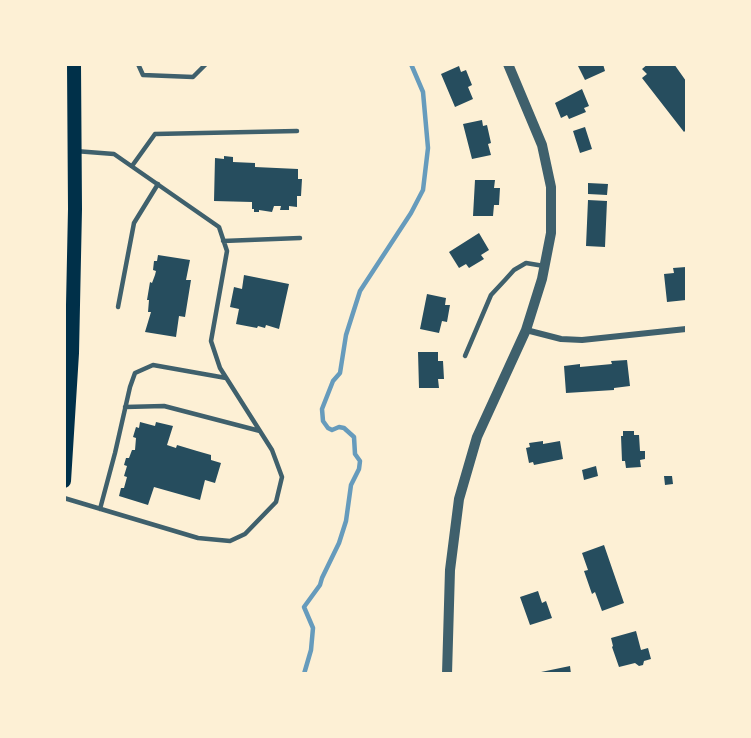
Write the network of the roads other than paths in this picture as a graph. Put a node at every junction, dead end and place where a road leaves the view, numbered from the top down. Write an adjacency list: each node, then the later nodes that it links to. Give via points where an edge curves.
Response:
1 (74, 64): 6 (main road)
2 (138, 64): 3 (lane, via 143,75 192,77)
3 (206, 64)
4 (508, 64): 11 (street, via 542,145 550,176 551,233)
5 (297, 131): 7 (lane, via 155,134)
6 (75, 151): 7 (lane, via 114,154); 19 (main road, via 72,353)
7 (132, 166): 8 (lane)
8 (158, 184): 10 (lane, via 219,227); 12 (lane, via 134,223)
9 (300, 238): 10 (lane)
10 (223, 241): 16 (lane, via 226,251 211,340)
11 (545, 266): 14 (street); 15 (lane, via 526,262 505,280 491,296)
12 (118, 307)
13 (687, 329): 14 (street, via 582,340)
14 (526, 330): 22 (street, via 477,437 459,499 450,570)
15 (465, 356)
16 (226, 378): 17 (lane, via 153,365 135,373); 18 (lane)
17 (125, 407): 18 (lane, via 164,406); 21 (lane)
18 (260, 431): 21 (lane, via 282,477 276,502 246,534 231,541 198,538)
19 (64, 481)
20 (64, 498): 21 (lane)
21 (100, 509)
22 (447, 674)

